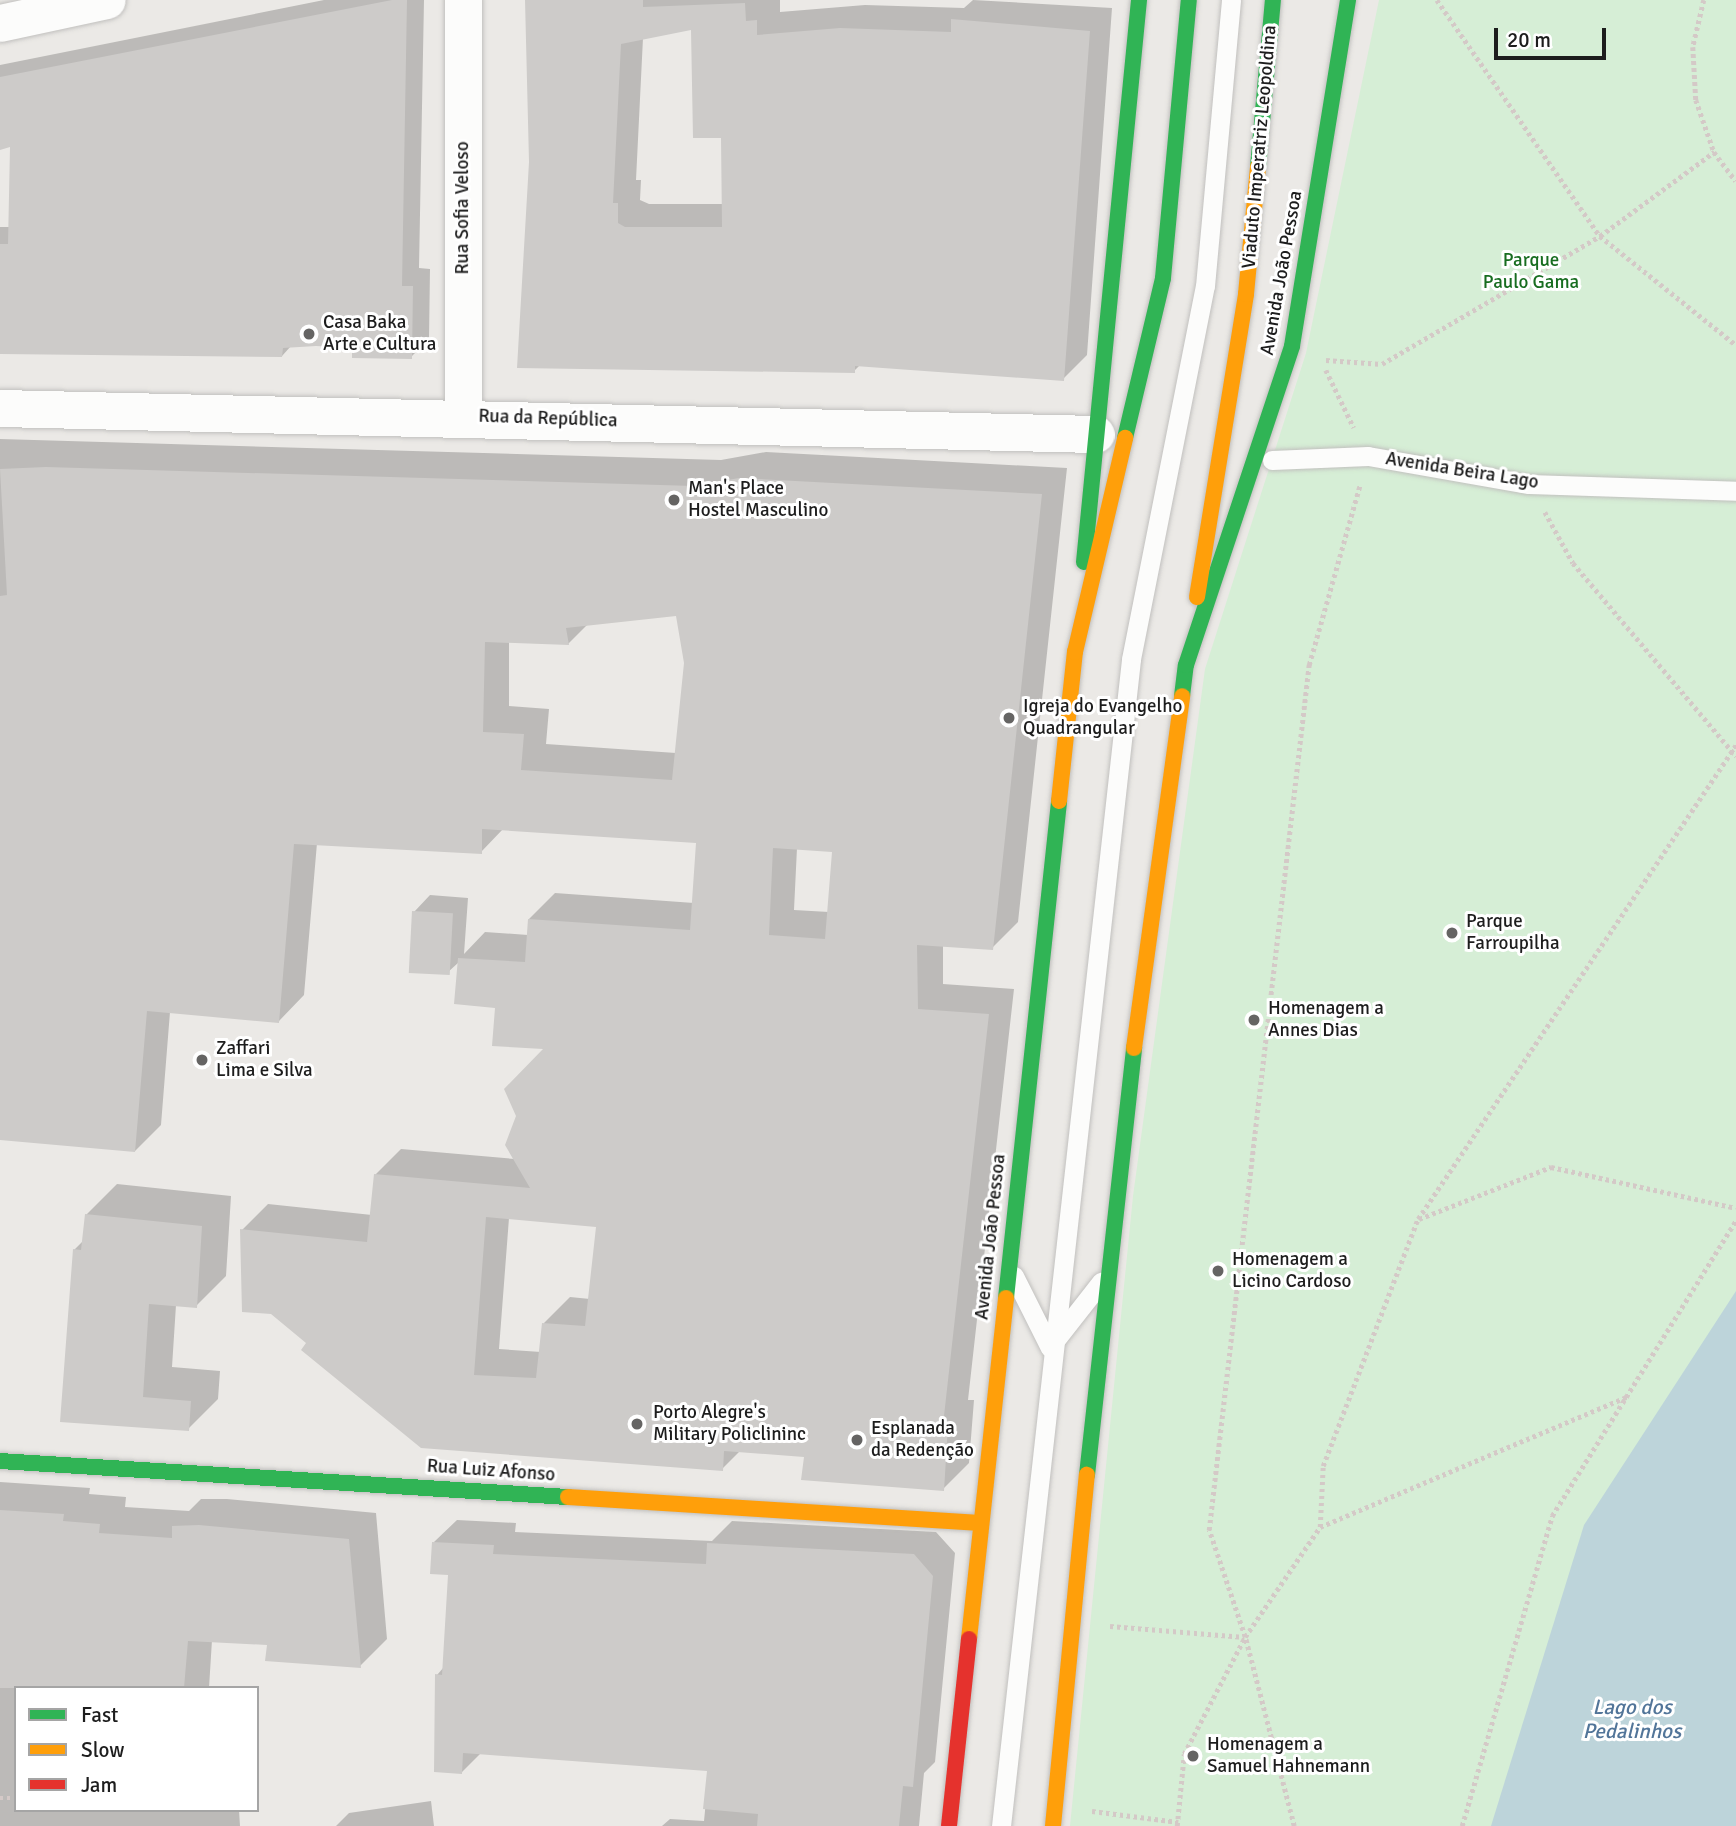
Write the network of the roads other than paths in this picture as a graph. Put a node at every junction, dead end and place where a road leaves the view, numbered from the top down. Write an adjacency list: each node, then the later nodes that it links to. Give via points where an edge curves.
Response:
1 (107, 0): 8 (street)
2 (463, 0): 11 (street, Rua Sofia Veloso)
3 (1139, 0): 12 (main road, Avenida João Pessoa)
4 (1189, 0): 15 (main road, Avenida João Pessoa, via 1163,278)
5 (1231, 0): 19 (lane, via 1205,286 1131,659)
6 (1273, 0): 9 (main road, Viaduto Imperatriz Leopoldina)
7 (1348, 0): 16 (main road, Avenida João Pessoa, via 1292,346)
8 (0, 23)
9 (1246, 294): 16 (main road, Avenida João Pessoa)
10 (0, 408): 11 (street, Rua da República)
11 (463, 416): 12 (street, Rua da República)
12 (1096, 434): 15 (main road, Avenida João Pessoa)
13 (1272, 460): 14 (lane, Avenida Beira Lago, via 1368,456 1529,484)
14 (1736, 491)
15 (1075, 652): 17 (main road, Avenida João Pessoa)
16 (1186, 665): 18 (main road, Avenida João Pessoa)
17 (1009, 1265): 19 (lane); 21 (main road, Avenida João Pessoa)
18 (1106, 1275): 19 (lane); 24 (main road, Avenida João Pessoa)
19 (1050, 1348): 23 (lane)
20 (0, 1461): 21 (main road, Rua Luiz Afonso)
21 (980, 1523): 22 (main road, Avenida João Pessoa)
22 (949, 1826)
23 (1001, 1826)
24 (1053, 1826)

